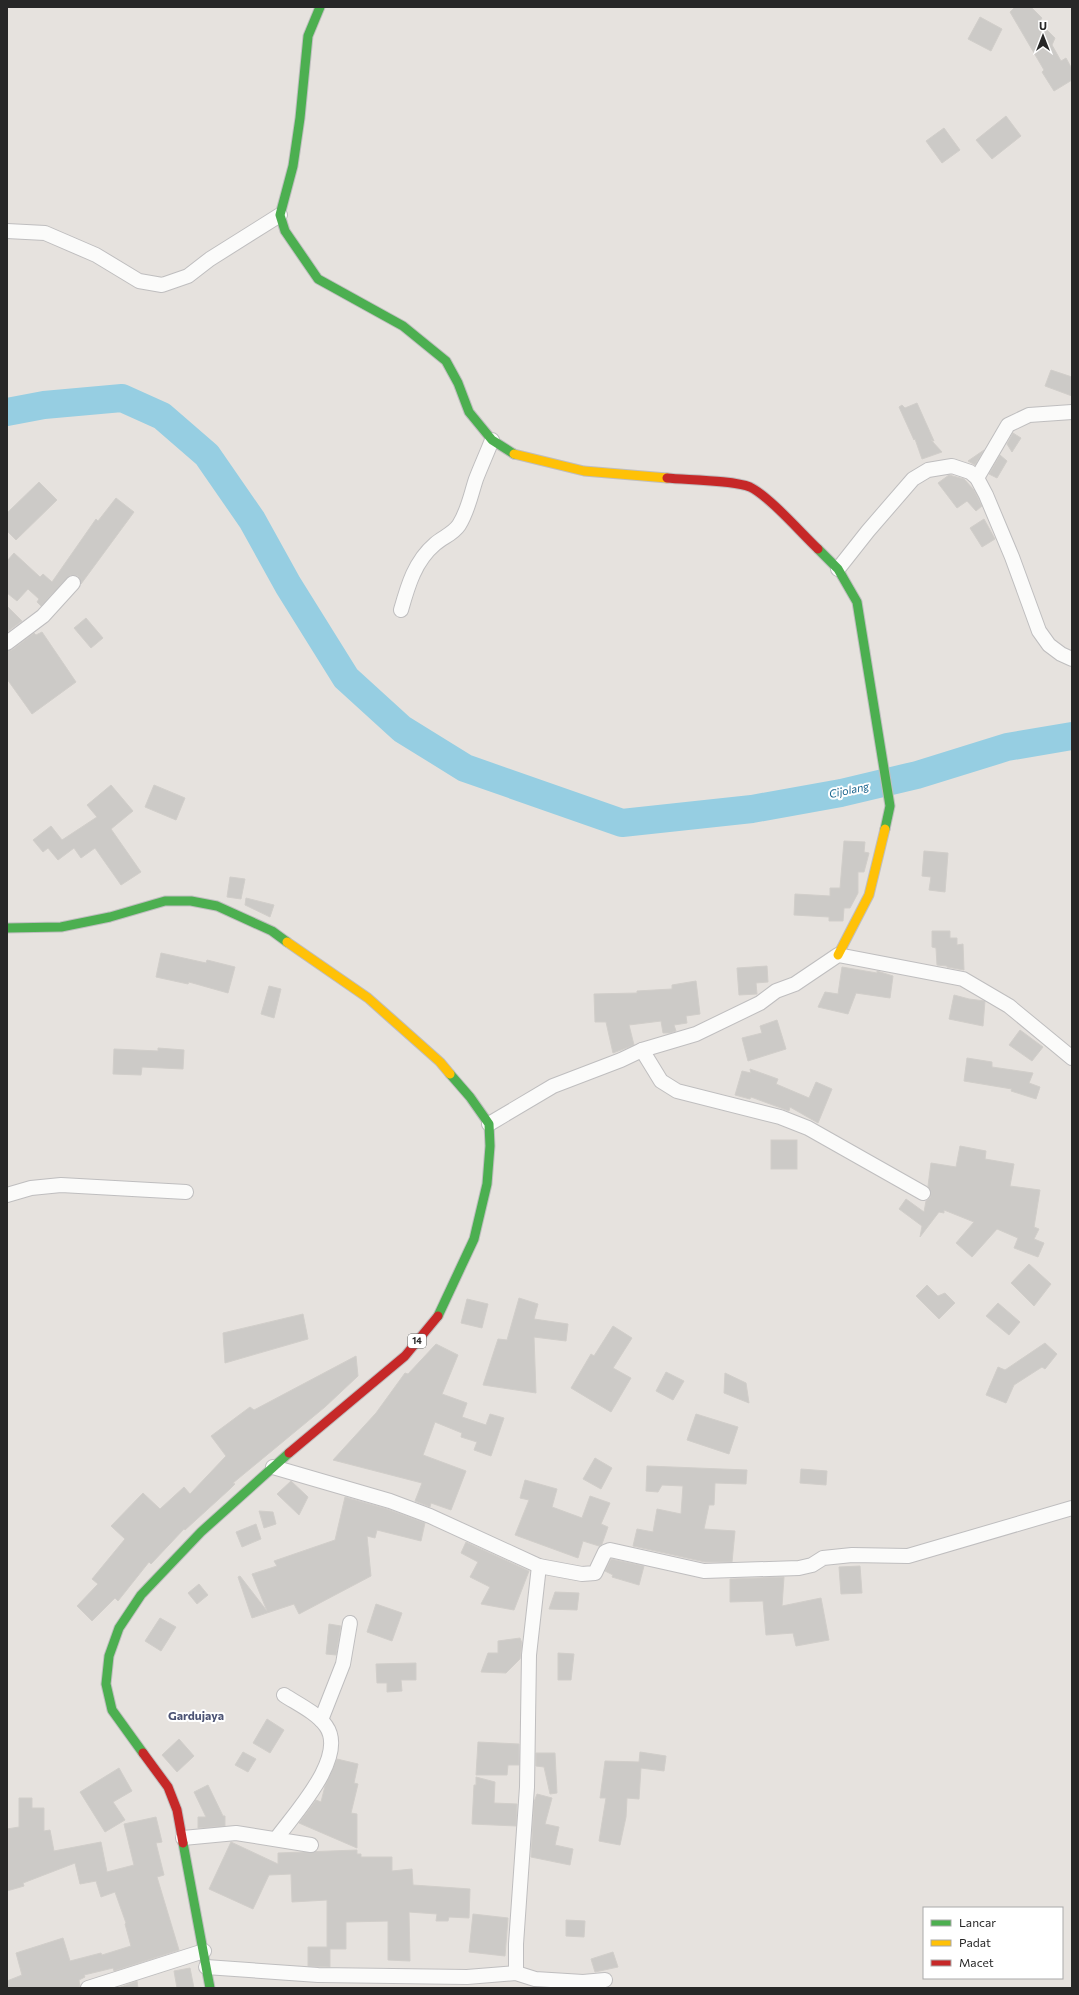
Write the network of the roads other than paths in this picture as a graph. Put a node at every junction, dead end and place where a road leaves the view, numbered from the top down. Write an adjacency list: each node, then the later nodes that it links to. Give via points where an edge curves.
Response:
1 (320, 7): 2 (main road, via 308,36 293,166)
2 (280, 215): 3 (street, via 210,259 188,276 162,285 139,281 96,255 45,233); 5 (main road, via 285,231 318,279 335,286 403,326 446,361 469,412)
3 (7, 231)
4 (1072, 412): 6 (street, via 1029,415 1008,425)
5 (492, 440): 7 (main road, via 518,456 584,471 749,487 761,494); 9 (street, via 466,512 459,525 421,559 410,579)
6 (977, 478): 7 (street, via 970,472 952,466 928,470 913,479); 11 (street, via 1012,557 1039,631 1049,645)
7 (838, 569): 13 (main road, via 857,602 890,806 869,895)
8 (73, 584): 10 (street, via 43,616)
9 (401, 610)
10 (7, 643)
11 (1072, 659)
12 (7, 928): 16 (main road, via 60,927 110,917 165,901 191,900 217,906 272,931 368,998 440,1062)
13 (838, 955): 14 (street, via 795,984 776,991 760,1003 696,1034); 15 (street, via 963,979 1008,1006)
14 (642, 1050): 16 (street, via 553,1086); 18 (street, via 661,1081 677,1091 780,1118 808,1128)
15 (1072, 1058)
16 (489, 1124): 20 (main road, 14, via 487,1184 474,1239 435,1321 405,1356)
17 (186, 1192): 19 (street, via 60,1185 31,1188)
18 (923, 1193)
19 (7, 1195)
20 (273, 1467): 22 (street, via 390,1501 430,1516); 26 (main road, 14, via 201,1532 141,1595 119,1628 109,1656 106,1684 112,1710 168,1787 177,1810)
21 (1072, 1508): 22 (street, via 908,1556 852,1555 823,1558 812,1565 799,1568 704,1570 610,1550 604,1552 595,1573 582,1574)
22 (539, 1566): 31 (street, via 529,1655 527,1788)
23 (350, 1623): 25 (street, via 343,1664)
24 (284, 1695): 25 (street)
25 (322, 1720): 27 (street, via 331,1737 332,1748 327,1767)
26 (182, 1838): 27 (street, via 236,1833); 29 (main road, 14)
27 (276, 1839): 28 (street)
28 (311, 1845)
29 (204, 1951): 30 (main road, 14); 34 (street)
30 (206, 1967): 31 (street, via 318,1975 467,1977); 35 (main road, 14)
31 (516, 1973): 32 (street)
32 (535, 1979): 33 (street, via 583,1982); 36 (street)
33 (605, 1980)
34 (88, 1988)
35 (210, 1988)
36 (550, 1988)

